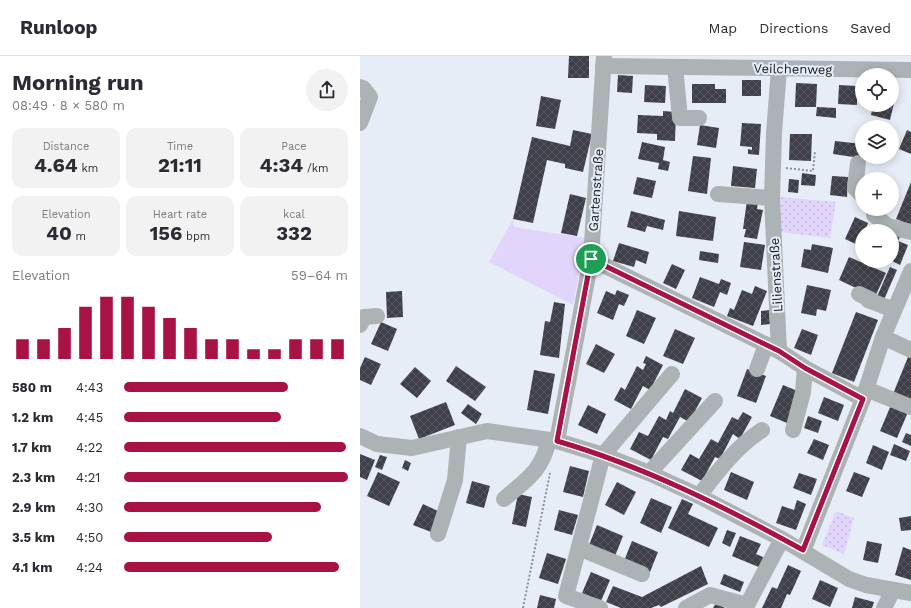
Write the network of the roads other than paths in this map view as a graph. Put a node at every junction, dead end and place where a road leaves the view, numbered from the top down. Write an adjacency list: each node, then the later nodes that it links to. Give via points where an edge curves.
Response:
1 (604, 61): 2 (street, Veilchenweg); 12 (street, Gartenstraße)
2 (675, 67): 3 (street, Veilchenweg); 6 (street, via 680,118)
3 (779, 69): 4 (street, Veilchenweg); 9 (street, Lilienstraße)
4 (911, 70)
5 (360, 87): 7 (street, via 370,97)
6 (699, 118)
7 (360, 123)
8 (718, 194): 9 (street)
9 (772, 198): 19 (street, Lilienstraße)
10 (875, 216): 11 (street, via 888,226)
11 (911, 232)
12 (591, 259): 19 (street); 31 (street, Gartenstraße)
13 (910, 278): 15 (street)
14 (859, 294): 15 (street)
15 (894, 310): 18 (street)
16 (377, 316): 17 (street, via 364,317)
17 (360, 325)
18 (883, 337): 20 (street); 24 (street)
19 (773, 348): 21 (street); 22 (street)
20 (911, 350)
21 (805, 368): 24 (street); 28 (street, via 803,392)
22 (757, 369)
23 (672, 374): 32 (street)
24 (865, 394): 26 (street); 39 (street)
25 (715, 401): 33 (street)
26 (911, 407)
27 (762, 430): 34 (street, via 730,456)
28 (793, 430)
29 (360, 436): 30 (street, via 377,444 412,448)
30 (459, 437): 31 (street, via 487,431); 36 (street, via 455,480)
31 (553, 440): 32 (street); 35 (street, Gartenstraße, via 538,469)
32 (603, 455): 33 (street); 38 (street)
33 (649, 473): 34 (street)
34 (699, 496): 37 (street)
35 (504, 499)
36 (438, 534)
37 (782, 539): 39 (street); 44 (street, via 747,605 710,595)
38 (579, 548): 40 (street); 43 (street, via 566,596)
39 (803, 550): 41 (street, via 849,578 866,585)
40 (642, 574)
41 (893, 590): 42 (street); 45 (street)
42 (911, 593)
43 (600, 608)
44 (686, 608)
45 (884, 608)

